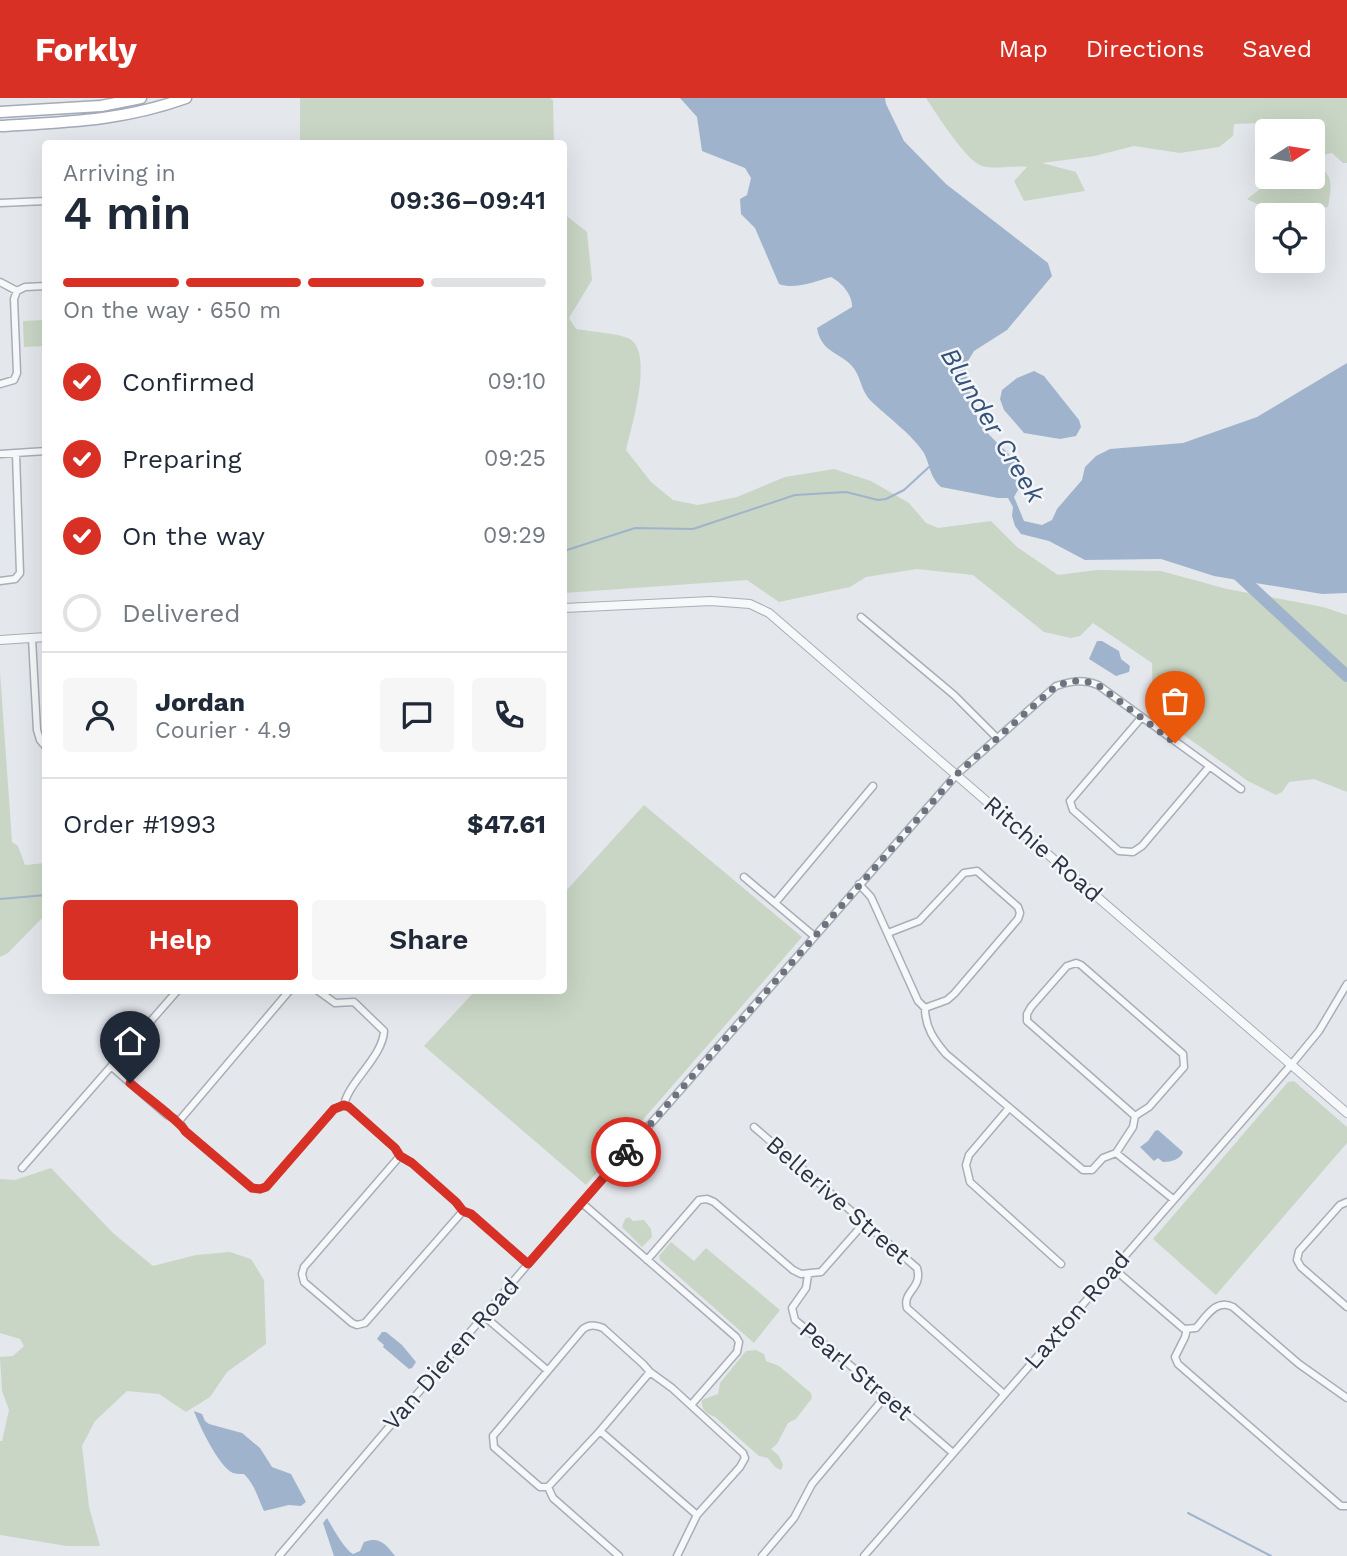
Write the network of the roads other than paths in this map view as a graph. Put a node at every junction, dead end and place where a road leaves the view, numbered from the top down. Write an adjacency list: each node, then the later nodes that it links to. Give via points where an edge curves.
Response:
1 (141, 98): 3 (main road, via 102,106)
2 (186, 98): 4 (main road, via 123,117)
3 (0, 112)
4 (0, 126)
5 (42, 201): 6 (street)
6 (0, 203)
7 (0, 282): 9 (street)
8 (42, 286): 9 (street)
9 (17, 291): 10 (street, via 17,373 14,380)
10 (0, 384)
11 (42, 452): 13 (street)
12 (0, 454): 13 (street)
13 (16, 454): 14 (street, via 20,573 15,579)
14 (0, 581)
15 (567, 608): 24 (street, Ritchie Road, via 711,601 750,604 785,625)
16 (862, 617): 21 (street)
17 (42, 637): 18 (street)
18 (32, 638): 19 (street); 22 (street, via 37,730)
19 (0, 640)
20 (1141, 718): 21 (street, Van Dieren Road, via 1098,685 1075,680 1056,686); 23 (street, Van Dieren Road); 23 (street, via 1070,801 1073,810 1119,851 1133,852 1142,846)
21 (996, 737): 24 (street, Van Dieren Road)
22 (42, 742)
23 (1209, 767): 26 (street, Van Dieren Road)
24 (957, 774): 28 (street, Van Dieren Road); 37 (street, Ritchie Road)
25 (873, 786): 29 (street)
26 (1241, 789)
27 (744, 877): 29 (street)
28 (859, 884): 30 (street, via 872,897); 31 (street, Van Dieren Road)
29 (775, 903): 31 (street)
30 (888, 933): 36 (street); 36 (street, via 919,921 970,871 977,871 1018,907 1018,919 954,994)
31 (814, 936): 50 (street, Van Dieren Road)
32 (1347, 984): 37 (street, Laxton Road, via 1319,1031)
33 (175, 994): 38 (street)
34 (287, 994): 43 (street)
35 (323, 994): 39 (street, via 335,1003 354,1002 384,1031)
36 (925, 1008): 40 (street, via 935,1041)
37 (1291, 1065): 41 (street, Ritchie Road); 48 (street, Laxton Road)
38 (112, 1067): 43 (street); 47 (street)
39 (344, 1105): 43 (street, via 334,1109 260,1189 252,1188); 46 (street)
40 (1009, 1108): 45 (street, via 1083,1171); 55 (street, via 969,1155 970,1182)
41 (1347, 1113)
42 (1135, 1116): 42 (street, via 1027,1021 1031,1007 1067,966 1081,965 1183,1054 1184,1067 1149,1107); 45 (street)
43 (179, 1121)
44 (754, 1127): 52 (street, Bellerive Street)
45 (1116, 1153): 48 (street)
46 (400, 1156): 51 (street); 51 (street, via 304,1267 304,1282 352,1323 365,1323)
47 (22, 1168)
48 (1173, 1199): 56 (street, Laxton Road)
49 (1347, 1202): 58 (street, via 1299,1251 1297,1260)
50 (582, 1203): 53 (street); 54 (street, Van Dieren Road)
51 (463, 1211): 54 (street)
52 (865, 1222): 57 (street, Pearl Street, via 821,1272); 63 (street, Bellerive Street, via 917,1268 918,1284 905,1302 910,1313)
53 (648, 1259): 57 (street, via 694,1204 707,1199 793,1270); 66 (street, via 738,1342 737,1352)
54 (528, 1264): 59 (street, Van Dieren Road)
55 (1061, 1264)
56 (1113, 1268): 60 (street); 63 (street, Laxton Road)
57 (808, 1275): 65 (street, Pearl Street, via 807,1288 792,1308 794,1320)
58 (1347, 1307)
59 (484, 1316): 61 (street); 72 (street, Van Dieren Road)
60 (1186, 1329): 64 (street, via 1196,1328 1215,1307 1227,1304 1334,1391); 70 (street, via 1175,1357 1178,1364 1341,1506)
61 (547, 1370): 62 (street, via 589,1325 603,1328); 69 (street, via 492,1441 540,1487)
62 (650, 1372): 66 (street); 67 (street)
63 (1004, 1394): 68 (street, Laxton Road)
64 (1347, 1396)
65 (884, 1398): 68 (street, Pearl Street); 75 (street, via 812,1484 794,1518)
66 (691, 1405): 71 (street, via 740,1448 745,1458)
67 (600, 1431): 69 (street); 71 (street)
68 (953, 1453): 76 (street, Laxton Road)
69 (548, 1487): 73 (street, via 553,1499)
70 (1347, 1506)
71 (697, 1515): 74 (street)
72 (279, 1556)
73 (619, 1556)
74 (677, 1556)
75 (761, 1556)
76 (864, 1556)

